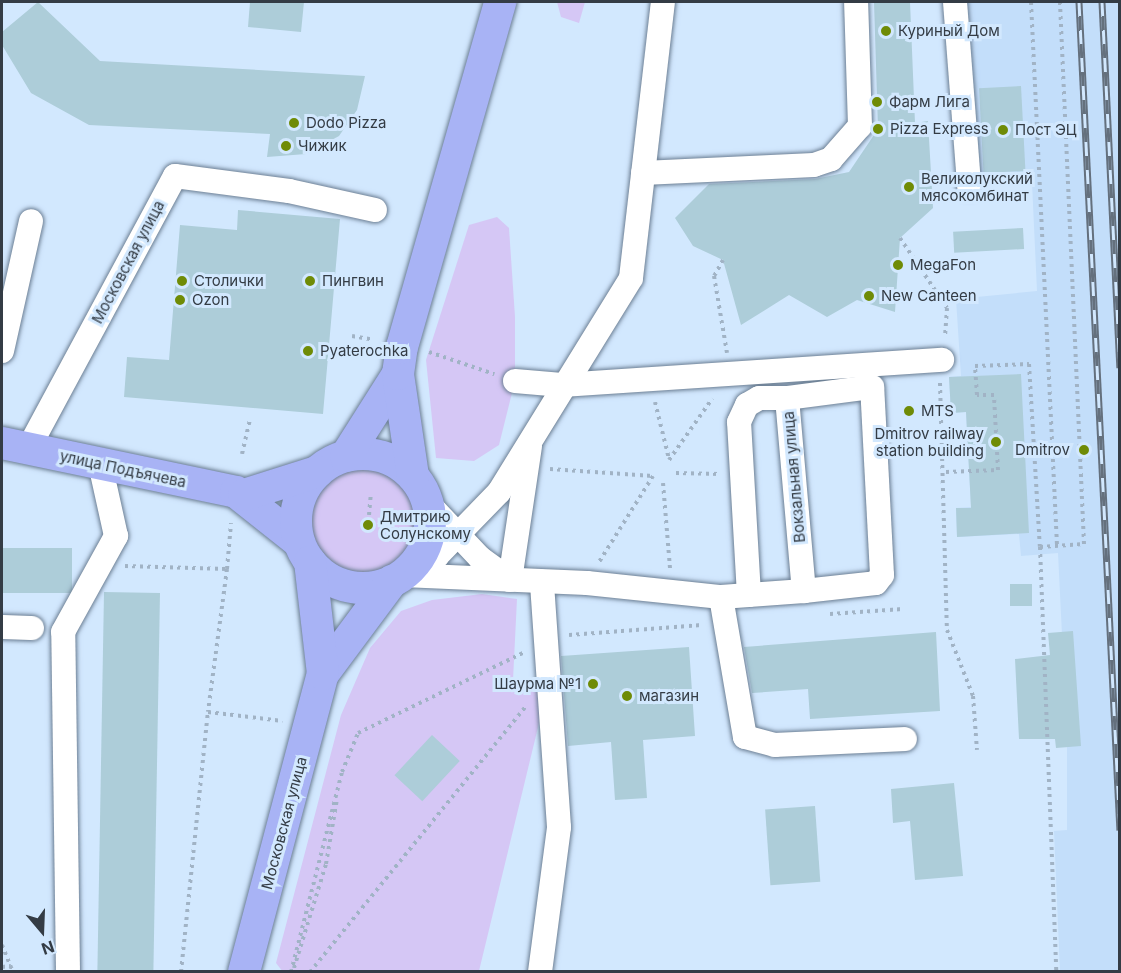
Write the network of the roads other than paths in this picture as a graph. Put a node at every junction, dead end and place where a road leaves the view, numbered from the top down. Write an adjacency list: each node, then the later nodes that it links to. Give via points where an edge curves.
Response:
1 (500, 2): 11 (main road)
2 (663, 2): 5 (street)
3 (856, 2): 5 (street, via 860,126 831,159 814,165)
4 (955, 2): 6 (street)
5 (643, 173): 13 (street, via 631,278)
6 (969, 186)
7 (375, 210): 16 (street, Московская улица, via 289,191 175,176)
8 (31, 221): 9 (street)
9 (2, 351)
10 (942, 360): 13 (street)
11 (398, 374): 17 (main road); 20 (main road)
12 (515, 381): 13 (street)
13 (562, 385): 15 (street)
14 (787, 398): 28 (street, Вокзальная улица); 28 (street, Вокзальная улица, via 876,390 881,580); 29 (street, via 759,398 747,405 739,422)
15 (531, 434): 23 (street, via 499,492); 26 (street)
16 (15, 446): 18 (main road, улица Подъячева)
17 (346, 456): 19 (main road); 20 (main road, via 386,458)
18 (100, 464): 22 (main road, улица Подъячева); 35 (street, via 116,536 63,632)
19 (317, 472): 22 (main road, улица Подъячева); 24 (main road, Московская улица, via 298,504)
20 (413, 476): 21 (main road)
21 (428, 503): 23 (street); 25 (main road, Московская улица, via 427,542)
22 (238, 508): 24 (main road, улица Подъячева)
23 (458, 536): 25 (street); 26 (street)
24 (304, 552): 25 (main road, via 340,584 362,588); 33 (main road, Московская улица)
25 (398, 578): 26 (street, Вокзальная улица); 33 (main road, Московская улица)
26 (510, 580): 27 (street, Вокзальная улица)
27 (542, 582): 30 (street, Вокзальная улица); 37 (street, via 559,827)
28 (804, 591): 29 (street, Вокзальная улица)
29 (749, 595): 30 (street, Вокзальная улица)
30 (721, 597): 34 (street, via 745,737 775,745)
31 (2, 627): 32 (street)
32 (32, 627)
33 (323, 674): 36 (main road, Московская улица)
34 (905, 739)
35 (68, 972)
36 (244, 972)
37 (540, 972)

